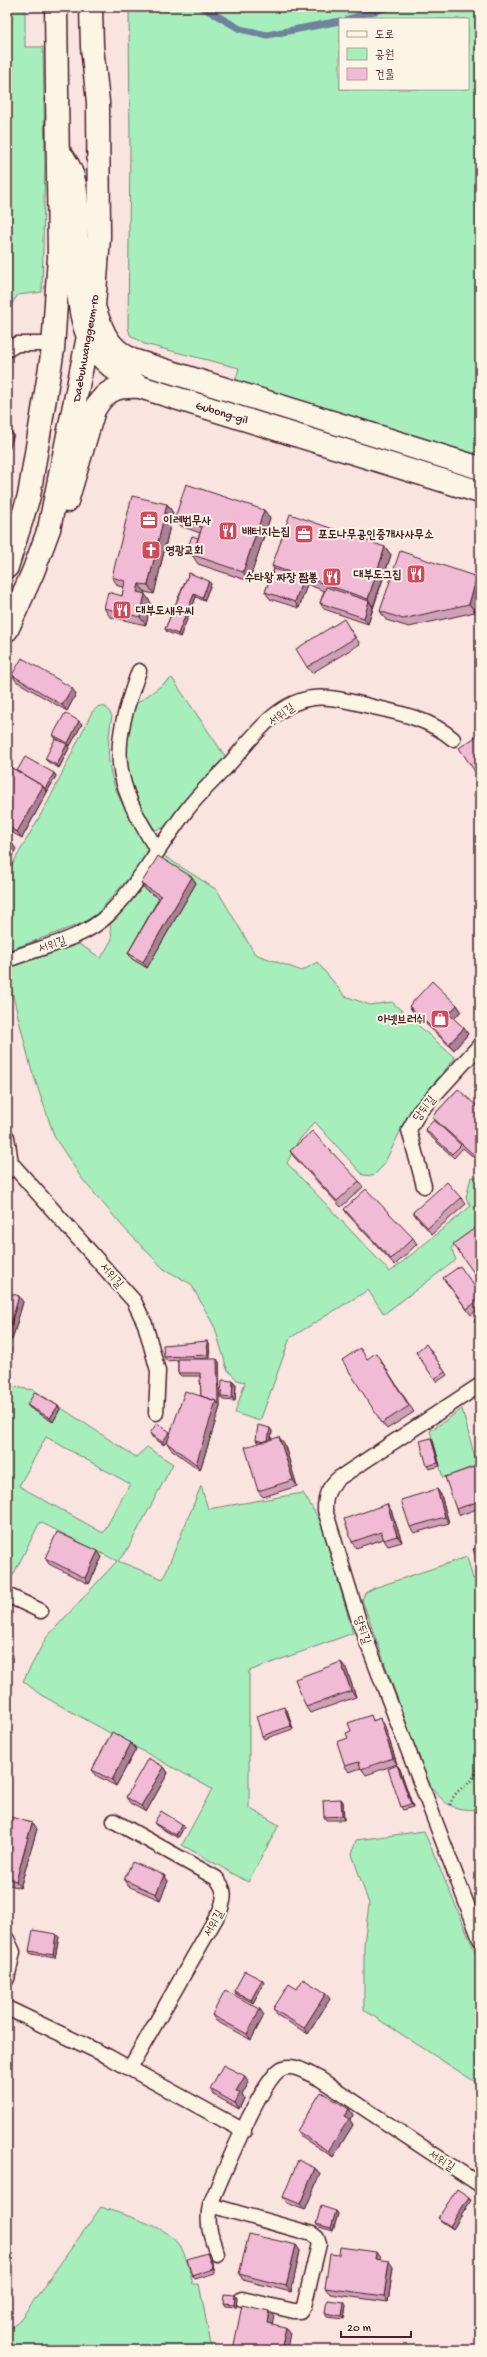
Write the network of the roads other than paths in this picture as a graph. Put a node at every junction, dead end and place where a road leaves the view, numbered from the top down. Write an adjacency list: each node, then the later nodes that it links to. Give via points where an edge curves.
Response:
1 (56, 7): 3 (main road)
2 (91, 7): 4 (main road, Daebuhwanggeum-ro, via 98,102 99,237)
3 (58, 151): 5 (main road, via 70,166 77,188 79,292); 8 (main road, via 59,257)
4 (94, 307): 5 (main road, Daebuhwanggeum-ro); 11 (main road, Gubong-gil, via 108,342 119,353)
5 (88, 338): 10 (main road); 12 (main road, Daebuhwanggeum-ro)
6 (7, 340): 7 (lane)
7 (28, 342): 8 (lane); 9 (lane, via 17,344)
8 (54, 344): 14 (main road)
9 (7, 350)
10 (109, 366): 11 (main road); 12 (main road); 13 (main road)
11 (154, 368): 15 (main road, Gubong-gil)
12 (82, 370): 14 (main road, via 69,374 58,382); 17 (main road, Daebuhwanggeum-ro)
13 (140, 387): 16 (main road, Gubong-gil); 17 (main road, Gubong-gil, via 123,386 101,398 94,410 71,494 63,512)
14 (42, 416): 18 (main road, via 29,496)
15 (480, 468)
16 (480, 492)
17 (49, 529): 19 (main road, Daebuhwanggeum-ro, via 34,572)
18 (7, 568)
19 (7, 630)
20 (139, 671): 22 (lane, via 121,729 119,769 135,811)
21 (453, 739): 22 (lane, 서위길, via 444,731 392,711 335,698 313,698 298,702 269,720 250,739 192,804)
22 (158, 851): 23 (lane, 서위길, via 121,901 95,926 77,936)
23 (7, 960)
24 (480, 1045): 27 (lane, 당뒤길, via 419,1112 409,1130)
25 (7, 1137): 26 (lane, 서위길)
26 (9, 1168): 29 (lane, 서위길, via 134,1301 145,1324 158,1371)
27 (424, 1186)
28 (480, 1385): 34 (lane, 당뒤길, via 339,1478 327,1491 325,1500 359,1621)
29 (156, 1413)
30 (7, 1595): 31 (lane)
31 (41, 1611)
32 (114, 1821): 37 (lane, 서위길, via 216,1878 224,1893 220,1911)
33 (7, 1939): 35 (lane, via 13,1952)
34 (480, 1939)
35 (7, 1979)
36 (7, 2008): 37 (lane)
37 (130, 2068): 38 (lane)
38 (244, 2131): 39 (lane, 서위길, via 262,2092 274,2074 282,2068 300,2069); 40 (lane, 서위길)
39 (480, 2185)
40 (210, 2205): 41 (lane, 서위길, via 207,2217 208,2230); 42 (lane, via 312,2234 317,2238 319,2244 304,2306 300,2311)
41 (217, 2254)
42 (242, 2299)

